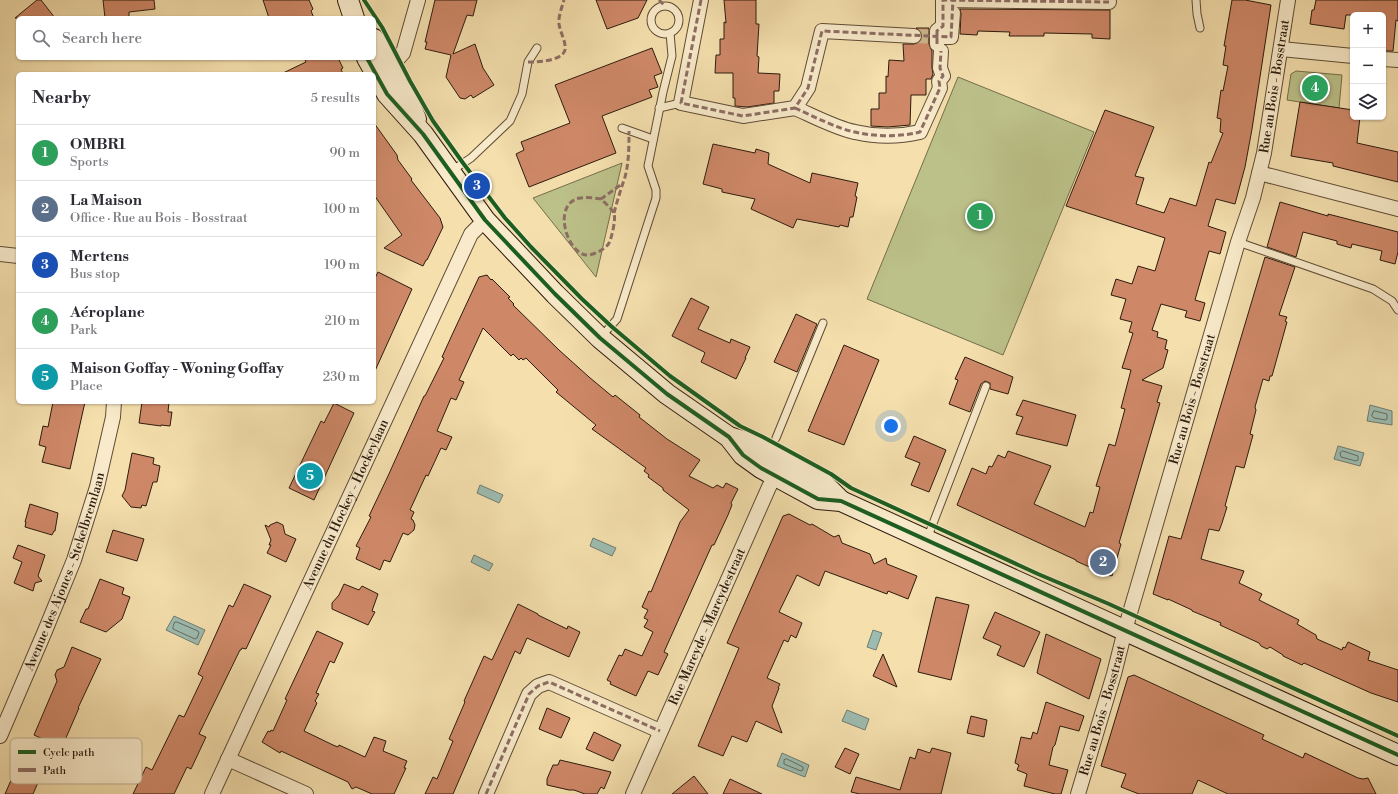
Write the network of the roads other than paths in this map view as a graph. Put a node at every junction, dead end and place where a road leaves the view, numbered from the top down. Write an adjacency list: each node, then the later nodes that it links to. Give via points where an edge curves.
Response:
1 (418, 0): 17 (street, via 403,53)
2 (701, 0): 18 (street)
3 (1196, 0): 7 (lane)
4 (1288, 0): 11 (street, Rue au Bois - Bosstraat)
5 (1076, 1): 6 (street); 6 (street, via 1109,3)
6 (948, 2): 20 (street, via 951,37 940,43 940,70 943,76 920,132 906,135 854,132)
7 (1200, 28)
8 (670, 33): 19 (lane, via 672,56)
9 (914, 36): 20 (street, via 822,31 808,88)
10 (537, 48): 23 (lane, via 528,62 522,94 510,121 471,158)
11 (1280, 49): 13 (street); 24 (street, Rue au Bois - Bosstraat)
12 (376, 50): 17 (street)
13 (1350, 56)
14 (1386, 59): 16 (street)
15 (369, 60): 17 (street)
16 (1398, 60)
17 (381, 76): 23 (street, via 402,86 423,134)
18 (681, 103): 19 (lane); 20 (street, via 742,116)
19 (659, 108): 22 (lane)
20 (796, 108)
21 (622, 128): 22 (lane)
22 (653, 139): 32 (lane, via 648,166 656,198 617,319)
23 (450, 172): 26 (street)
24 (1259, 173): 25 (street); 27 (street, Rue au Bois - Bosstraat)
25 (1398, 209)
26 (485, 220): 32 (street, via 554,294); 42 (street, Avenue du Hockey - Hockeylaan, via 471,234)
27 (1238, 242): 30 (lane, via 1373,289 1392,301); 38 (street, Rue au Bois - Bosstraat)
28 (0, 254): 29 (street)
29 (16, 256)
30 (1398, 310)
31 (823, 323): 35 (lane)
32 (600, 338): 36 (street, via 667,394 729,437 770,452)
33 (986, 386): 37 (lane)
34 (114, 404): 40 (street, Avenue des Ajoncs - Stekelbremlaan, via 97,487 74,560)
35 (776, 438)
36 (779, 468): 37 (street, via 824,484 841,501); 39 (street, Rue Mareyde - Mareydestraat)
37 (927, 541): 38 (street)
38 (1125, 630): 41 (street); 47 (street, Rue au Bois - Bosstraat)
39 (660, 731): 45 (street, via 549,682 538,686 529,694); 46 (street, Rue Mareyde - Mareydestraat)
40 (0, 736)
41 (1398, 755)
42 (228, 758): 43 (street, Avenue du Hockey - Hockeylaan); 44 (street)
43 (212, 794)
44 (306, 794)
45 (486, 794)
46 (633, 794)
47 (1078, 794)

